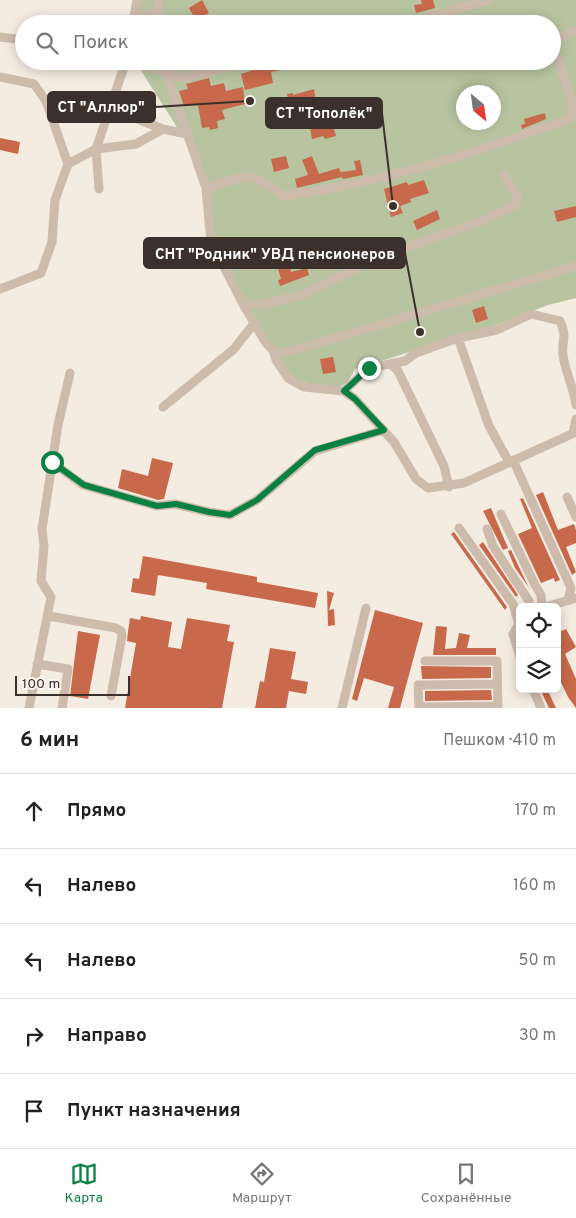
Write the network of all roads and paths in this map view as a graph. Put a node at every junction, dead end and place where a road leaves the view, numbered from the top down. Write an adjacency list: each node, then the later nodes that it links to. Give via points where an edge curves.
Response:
1 (137, 0): 4 (street)
2 (158, 0): 5 (street, via 158,13)
3 (489, 0): 6 (street)
4 (134, 15)
5 (150, 15)
6 (434, 15)
7 (576, 30): 9 (street)
8 (0, 37): 10 (street)
9 (561, 37)
10 (15, 39)
11 (561, 68): 23 (street, via 572,101 572,118 509,141 320,192 283,196 266,181 252,176)
12 (124, 70): 17 (street)
13 (159, 70): 15 (street)
14 (216, 70): 15 (street, via 183,78)
15 (166, 72): 19 (street)
16 (0, 78): 21 (street, via 34,84 46,101)
17 (109, 108): 18 (street); 20 (street)
18 (163, 129): 19 (street); 20 (street, via 136,144)
19 (187, 134): 23 (street)
20 (96, 149): 21 (street); 24 (street)
21 (68, 164): 26 (street, via 55,200 52,242 41,273)
22 (504, 175): 27 (street, via 518,197 516,205 484,220 390,253 299,296 264,304)
23 (206, 188): 27 (street, via 211,242)
24 (99, 189)
25 (576, 266): 30 (street, via 312,345 280,353)
26 (0, 289)
27 (243, 304): 28 (street)
28 (256, 322): 30 (street); 35 (street, via 234,349)
29 (458, 338): 31 (street); 34 (street, via 497,330 531,314 560,322 565,333 563,355 574,387); 39 (street, via 489,426)
30 (273, 350): 33 (street, via 288,378 304,387)
31 (392, 365): 33 (street, via 369,368); 41 (street, via 398,371 444,466)
32 (70, 373): 40 (street)
33 (344, 391): 37 (street)
34 (576, 405)
35 (163, 407)
36 (576, 419): 38 (street)
37 (384, 430): 40 (street, via 315,450 257,500 230,515 176,504 157,506 84,485); 41 (street, via 406,459 416,479 428,488)
38 (575, 432): 39 (street)
39 (511, 461): 41 (street); 47 (street, via 571,588)
40 (52, 462): 53 (street, via 42,530 41,581 51,597)
41 (449, 487)
42 (567, 498): 44 (street)
43 (501, 514): 49 (street, via 542,594)
44 (576, 517)
45 (460, 528): 52 (street, via 513,604)
46 (486, 529): 48 (street)
47 (572, 599): 50 (street)
48 (529, 603)
49 (543, 603)
50 (558, 603)
51 (366, 608): 64 (street)
52 (516, 614)
53 (49, 616): 57 (street, via 44,625); 60 (street, via 121,631)
54 (516, 628): 55 (street, via 513,634)
55 (516, 644)
56 (425, 662): 58 (street, via 497,661)
57 (37, 664): 62 (street); 63 (street, via 68,669)
58 (498, 684): 61 (street); 61 (street, via 418,685 419,707)
59 (535, 693): 65 (street)
60 (111, 696)
61 (498, 707)
62 (29, 708)
63 (62, 708)
64 (342, 708)
65 (541, 708)

